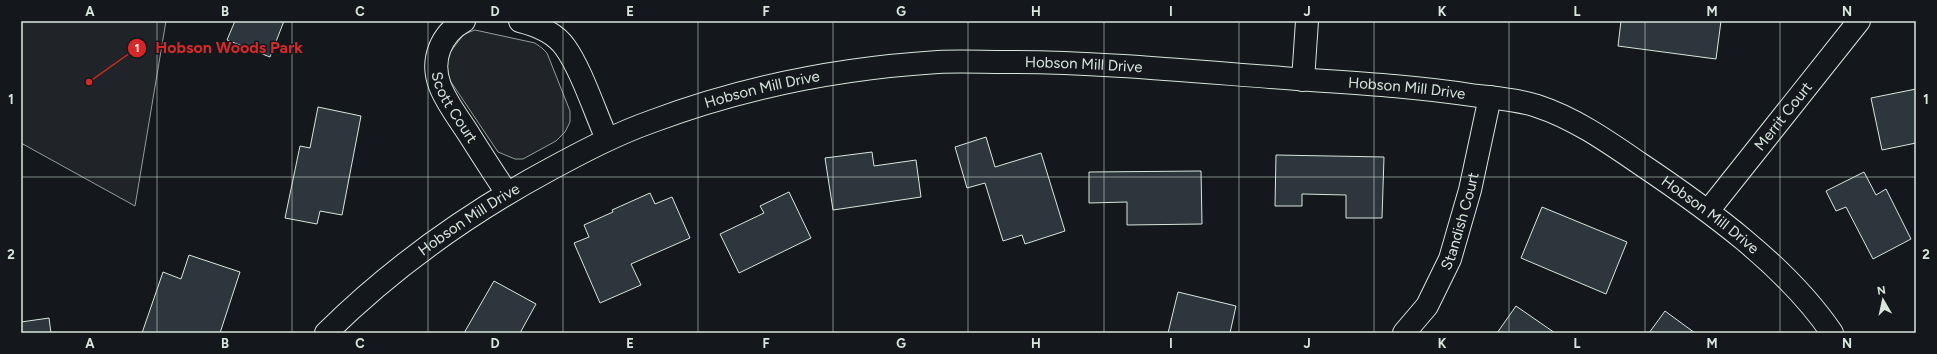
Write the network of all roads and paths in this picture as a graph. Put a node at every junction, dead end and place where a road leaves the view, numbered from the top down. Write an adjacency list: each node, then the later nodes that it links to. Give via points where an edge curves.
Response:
1 (464, 21): 8 (street, Scott Court, via 446,35 438,52 437,70 440,86)
2 (520, 21): 7 (street, via 530,23 552,35 564,46 573,60)
3 (1307, 21): 5 (street)
4 (1859, 21): 9 (street, Merrit Court)
5 (1303, 80): 6 (street, Hobson Mill Drive, via 1422,88); 7 (street, Hobson Mill Drive, via 1032,62 942,62 878,67 793,81 746,92 661,118)
6 (1490, 97): 9 (street, Hobson Mill Drive, via 1535,105 1574,122); 11 (street, Standish Court, via 1470,190 1450,259 1427,306)
7 (606, 139): 8 (street, Hobson Mill Drive)
8 (507, 193): 10 (street, Hobson Mill Drive, via 430,243 370,291)
9 (1708, 211): 12 (street, Hobson Mill Drive, via 1766,260 1803,296)
10 (326, 333)
11 (1404, 333)
12 (1832, 333)

